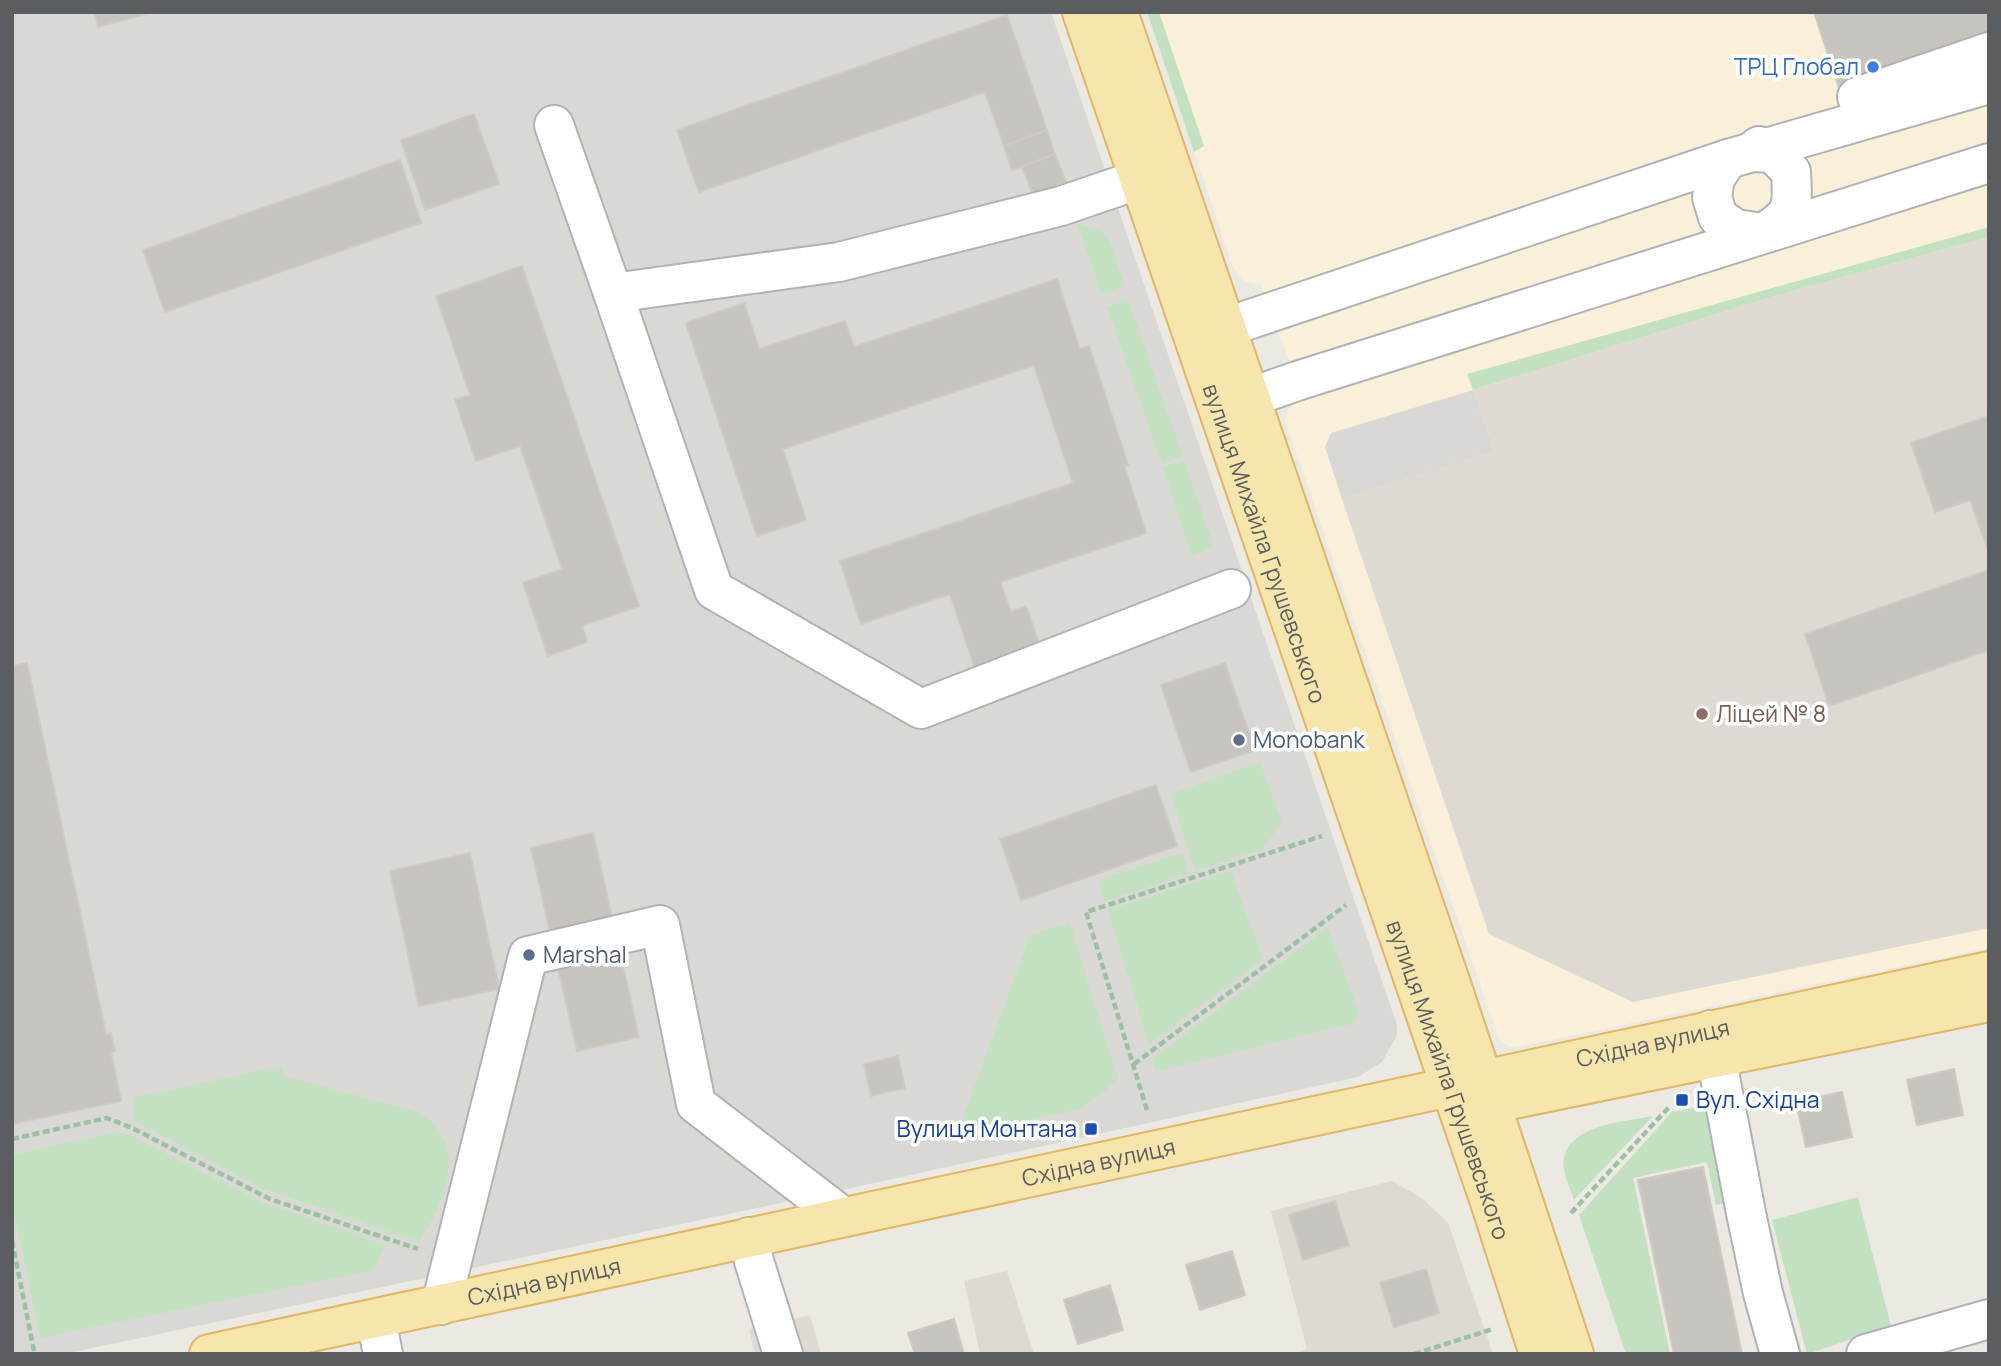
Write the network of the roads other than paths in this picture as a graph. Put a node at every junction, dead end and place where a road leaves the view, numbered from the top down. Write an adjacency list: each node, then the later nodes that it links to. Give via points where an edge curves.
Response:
1 (1082, 12): 8 (main road, вулиця Михайла Грушевського)
2 (1118, 12): 11 (main road, вулиця Михайла Грушевського)
3 (1989, 52): 6 (lane, via 1789,117)
4 (1989, 84): 6 (lane)
5 (554, 125): 10 (lane)
6 (1740, 155): 9 (lane, via 1714,178 1712,197 1718,217 1736,229); 9 (lane, via 1773,153 1791,172 1793,198 1785,219); 11 (lane)
7 (1989, 163): 9 (lane)
8 (1140, 179): 10 (lane, via 1061,205 839,262); 11 (main road, вулиця Михайла Грушевського)
9 (1763, 233): 12 (lane)
10 (613, 293): 13 (lane, via 714,590 921,709)
11 (1210, 333): 12 (main road, вулиця Михайла Грушевського)
12 (1234, 403): 17 (main road, вулиця Михайла Грушевського)
13 (1231, 589)
14 (1989, 971): 16 (main road, Східна вулиця)
15 (1989, 1002): 16 (main road, Східна вулиця)
16 (1714, 1044): 17 (main road, Східна вулиця); 28 (lane, via 1763,1293)
17 (1471, 1095): 18 (main road, Східна вулиця); 19 (main road, Східна вулиця, via 1372,1126); 26 (main road, вулиця Михайла Грушевського); 27 (main road, вулиця Михайла Грушевського)
18 (843, 1217): 19 (main road, Східна вулиця); 20 (lane, via 696,1104 660,925 528,956)
19 (751, 1249): 20 (main road, Східна вулиця); 22 (main road, Східна вулиця); 25 (lane)
20 (441, 1305): 22 (main road, Східна вулиця)
21 (1989, 1319): 29 (lane)
22 (380, 1339): 23 (main road, Східна вулиця); 24 (main road, Східна вулиця)
23 (209, 1354)
24 (332, 1354)
25 (783, 1354)
26 (1539, 1354)
27 (1574, 1354)
28 (1780, 1354)
29 (1866, 1354)

